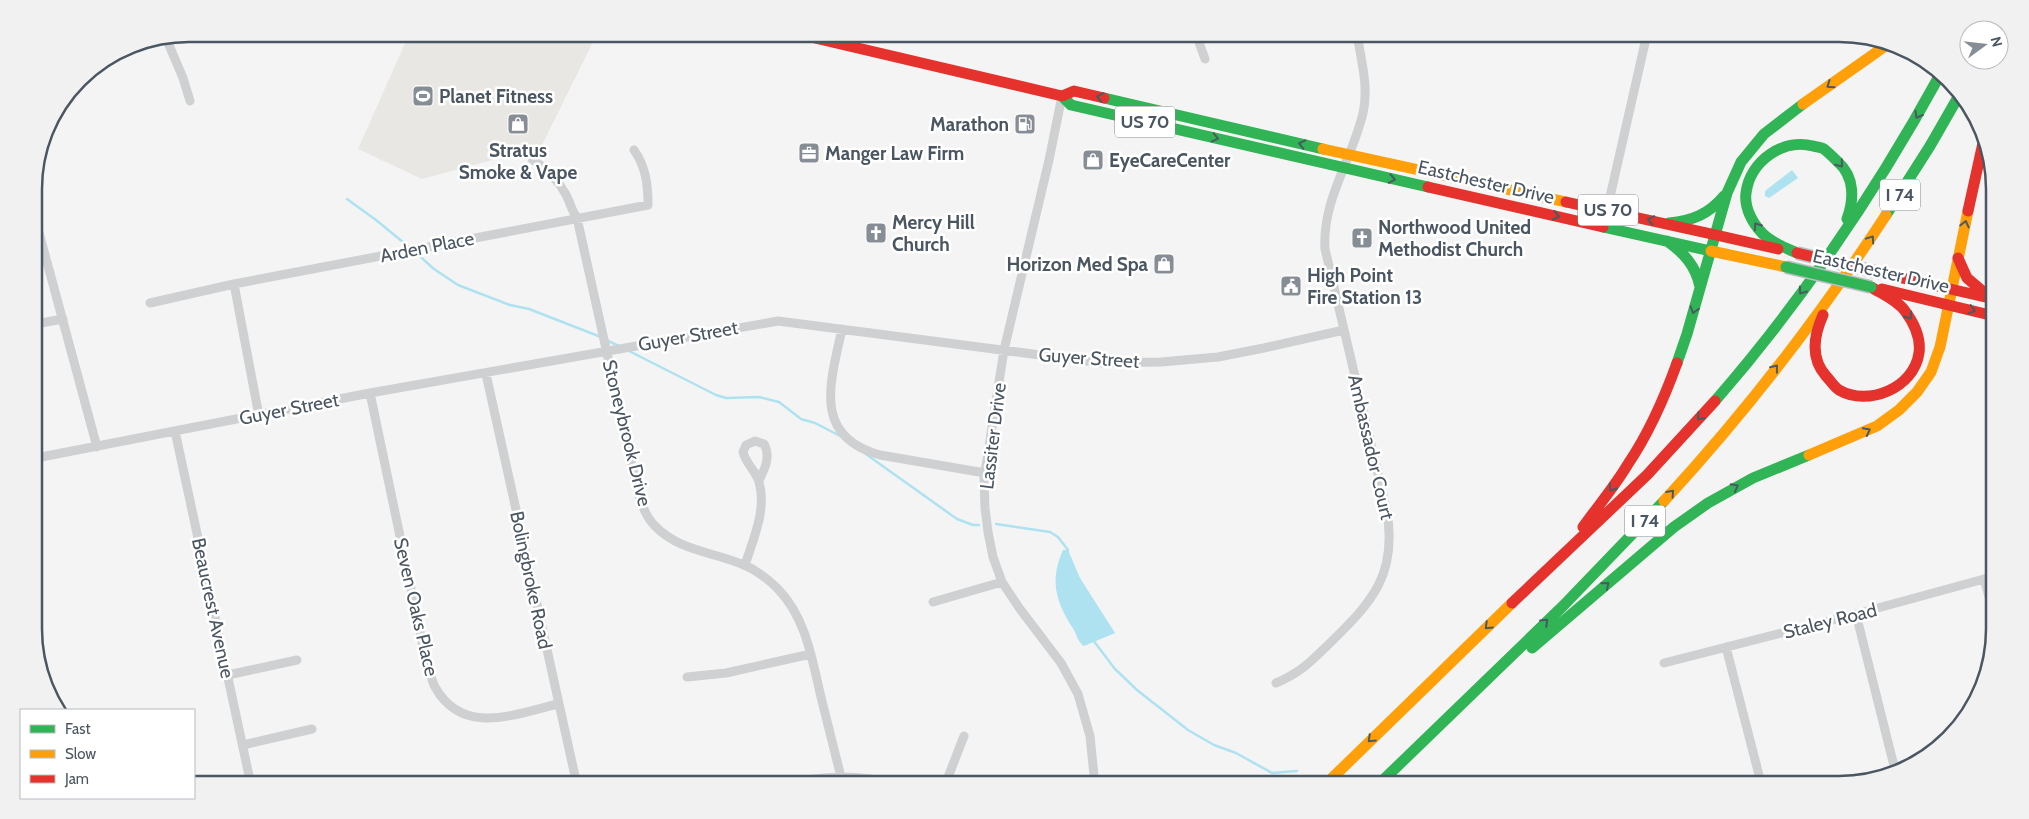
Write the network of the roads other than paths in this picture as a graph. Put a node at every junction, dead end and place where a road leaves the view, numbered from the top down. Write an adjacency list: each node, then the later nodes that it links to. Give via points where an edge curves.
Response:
1 (832, 42): 9 (main road, Eastchester Drive / US 70)
2 (1199, 42): 7 (street)
3 (1358, 42): 14 (street, Ambassador Court, via 1365,86 1364,104)
4 (1646, 42): 18 (street)
5 (169, 44): 11 (street)
6 (1882, 49): 17 (main road, one-way to 17, via 1769,130 1741,162)
7 (1205, 59)
8 (1937, 80): 22 (main road, I 74, one-way to 22, via 1885,172)
9 (1062, 96): 14 (main road, Eastchester Drive / US 70, one-way to 9, via 1074,92); 16 (main road, Eastchester Drive / US 70, one-way to 16, via 1070,105); 43 (street, Lassiter Drive)
10 (1956, 100): 33 (main road, I 74, one-way to 10, via 1901,193)
11 (190, 102)
12 (634, 150): 19 (street, Arden Place, via 645,172 648,205)
13 (1981, 152): 27 (main road, one-way to 13)
14 (1349, 155): 16 (street, Ambassador Court); 18 (main road, Eastchester Drive / US 70)
15 (532, 159): 19 (street, Stoneybrook Drive, via 548,170 566,193)
16 (1344, 170): 23 (main road, Eastchester Drive / US 70, one-way to 23); 41 (street, Ambassador Court, via 1329,208 1324,236)
17 (1726, 193): 20 (main road, via 1713,210 1701,217); 21 (main road)
18 (1608, 210): 20 (main road, Eastchester Drive / US 70, one-way to 18)
19 (577, 218): 28 (street, Arden Place); 42 (street, Stoneybrook Drive)
20 (1669, 224): 21 (main road, Eastchester Drive / US 70)
21 (1716, 235): 25 (main road); 26 (main road, Eastchester Drive / US 70)
22 (1840, 237): 26 (main road, one-way to 22, via 1763,234 1753,221 1747,202 1748,185 1754,170 1764,157 1779,148 1795,144 1820,147 1845,168 1853,198); 52 (main road, I 74, one-way to 52, via 1774,329 1713,403 1648,474)
23 (1667, 241): 25 (main road, Eastchester Drive / US 70); 30 (main road, via 1692,263)
24 (43, 246): 38 (street)
25 (1711, 250): 29 (main road, Eastchester Drive / US 70, bridge); 30 (main road)
26 (1797, 253): 31 (main road, Eastchester Drive / US 70, bridge)
27 (1958, 256): 31 (main road); 32 (main road, via 1967,278)
28 (234, 284): 35 (street, Arden Place); 46 (street)
29 (1871, 286): 33 (main road, one-way to 33, via 1904,309 1916,328 1919,341 1918,355 1910,374 1895,389 1875,396 1851,395 1837,388 1818,364 1816,334); 36 (main road, Eastchester Drive / US 70)
30 (1700, 288): 52 (main road, one-way to 52, via 1676,367 1648,431 1618,481)
31 (1951, 289): 34 (main road, Eastchester Drive / US 70); 36 (main road)
32 (1986, 293)
33 (1834, 294): 68 (main road, I 74, one-way to 33, via 1670,494 1734,420)
34 (1986, 297)
35 (150, 303)
36 (1949, 304): 37 (main road, Eastchester Drive / US 70, one-way to 37); 68 (main road, one-way to 36, via 1689,516 1746,481 1864,433 1900,410 1931,372)
37 (1986, 314)
38 (63, 319): 39 (street); 48 (street)
39 (43, 323)
40 (842, 329): 42 (street, Guyer Street, via 778,321); 43 (street, Guyer Street); 50 (street, via 830,398 835,421 847,438 864,450 880,455)
41 (1344, 330): 43 (street, Guyer Street, via 1264,348 1161,362 1095,363); 65 (street, Ambassador Court, via 1387,512 1388,556 1380,582 1363,610 1301,671)
42 (607, 350): 44 (street, Guyer Street); 53 (street, Stoneybrook Drive, via 638,493 654,526 670,539 693,549)
43 (1004, 350): 50 (street, Lassiter Drive)
44 (486, 374): 45 (street, Guyer Street); 66 (street, Bolingbroke Road)
45 (370, 393): 46 (street, Guyer Street); 66 (street, Seven Oaks Place, via 434,686 445,702 481,719 495,719)
46 (258, 416): 47 (street, Guyer Street)
47 (175, 431): 48 (street, Guyer Street); 63 (street, Beaucrest Avenue)
48 (97, 447): 49 (street, Guyer Street)
49 (42, 457)
50 (985, 473): 55 (street, Lassiter Drive, via 988,532)
51 (759, 480): 53 (street, via 760,512)
52 (1561, 556): 77 (main road, I 74, one-way to 77)
53 (745, 565): 60 (street, Stoneybrook Drive, via 778,590 793,609)
54 (1984, 579): 56 (street); 58 (street, Staley Road)
55 (1002, 582): 57 (street); 76 (street, Lassiter Drive, via 1062,663 1078,694 1090,736)
56 (1986, 586)
57 (933, 602)
58 (1856, 614): 59 (street, Staley Road); 71 (street)
59 (1726, 647): 62 (street, Staley Road); 79 (street)
60 (811, 654): 64 (street, via 726,673); 74 (street, Stoneybrook Drive)
61 (297, 660): 63 (street)
62 (1664, 663)
63 (228, 675): 70 (street, Beaucrest Avenue)
64 (687, 677)
65 (1276, 683)
66 (558, 704): 73 (street, Bolingbroke Road)
67 (312, 729): 70 (street)
68 (1436, 730): 78 (main road, I 74)
69 (964, 736): 75 (street)
70 (243, 745): 72 (street, Beaucrest Avenue)
71 (1894, 766)
72 (249, 776)
73 (575, 776)
74 (841, 776)
75 (948, 776)
76 (1094, 776)
77 (1334, 776)
78 (1387, 776)
79 (1759, 776)

